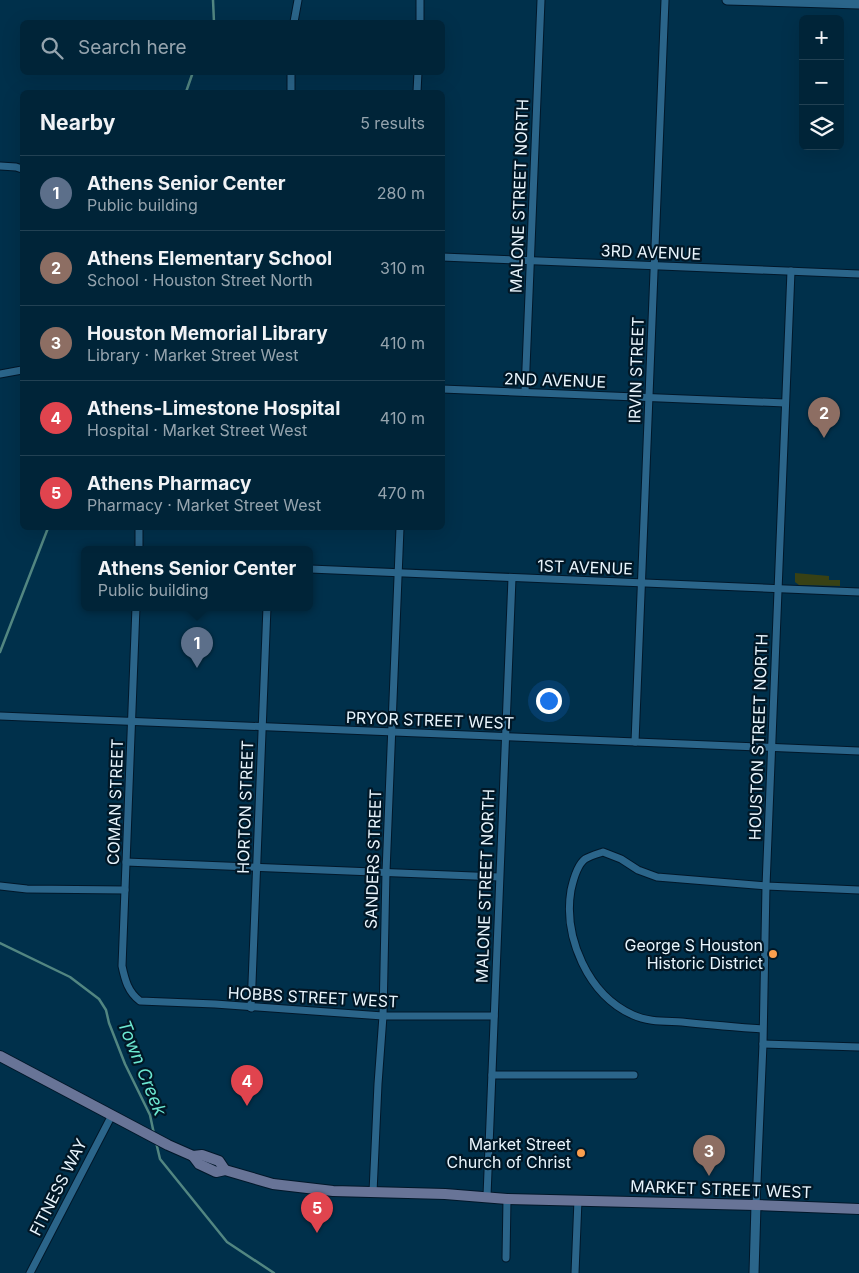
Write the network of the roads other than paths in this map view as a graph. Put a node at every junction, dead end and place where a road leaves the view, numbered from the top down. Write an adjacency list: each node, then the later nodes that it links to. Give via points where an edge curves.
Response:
1 (298, 0): 8 (street)
2 (420, 0): 9 (street)
3 (541, 0): 17 (street, MALONE STREET NORTH)
4 (665, 0): 18 (street, IRVIN STREET)
5 (727, 0): 6 (street)
6 (809, 1): 7 (street)
7 (859, 4)
8 (294, 20)
9 (420, 20)
10 (291, 75): 12 (street)
11 (418, 75): 13 (street)
12 (290, 90)
13 (418, 90)
14 (0, 166): 15 (street)
15 (20, 168)
16 (445, 257): 17 (street, 3RD AVENUE)
17 (530, 261): 18 (street, 3RD AVENUE); 24 (street, MALONE STREET NORTH)
18 (654, 266): 19 (street, 3RD AVENUE); 25 (street, IRVIN STREET)
19 (791, 271): 20 (street, 3RD AVENUE); 26 (street, HOUSTON STREET NORTH)
20 (859, 274)
21 (20, 370): 22 (street)
22 (0, 374)
23 (445, 389): 24 (street, 2ND AVENUE)
24 (525, 392): 25 (street, 2ND AVENUE)
25 (648, 397): 26 (street, 2ND AVENUE); 33 (street, IRVIN STREET)
26 (786, 403): 34 (street, HOUSTON STREET NORTH)
27 (140, 530): 29 (street)
28 (400, 530): 31 (street, SANDERS STREET)
29 (138, 546)
30 (313, 569): 31 (street, 1ST AVENUE)
31 (398, 573): 32 (street, 1ST AVENUE); 41 (street, SANDERS STREET)
32 (512, 578): 33 (street, 1ST AVENUE); 42 (street, MALONE STREET NORTH)
33 (641, 583): 34 (street, 1ST AVENUE); 43 (street, IRVIN STREET)
34 (778, 588): 35 (street, 1ST AVENUE); 44 (street, HOUSTON STREET NORTH)
35 (859, 592)
36 (136, 611): 39 (street, COMAN STREET)
37 (267, 611): 40 (street, HORTON STREET)
38 (0, 716): 39 (street, PRYOR STREET WEST)
39 (132, 722): 40 (street, PRYOR STREET WEST); 46 (street, COMAN STREET)
40 (262, 727): 41 (street, PRYOR STREET WEST); 47 (street, HORTON STREET)
41 (392, 732): 42 (street, PRYOR STREET WEST); 48 (street, SANDERS STREET)
42 (505, 736): 43 (street, PRYOR STREET WEST); 49 (street, MALONE STREET NORTH)
43 (635, 742): 44 (street, PRYOR STREET WEST)
44 (772, 747): 45 (street, PRYOR STREET WEST); 51 (street, HOUSTON STREET NORTH)
45 (859, 751)
46 (126, 862): 47 (street); 52 (street, COMAN STREET)
47 (257, 867): 48 (street); 55 (street, HORTON STREET)
48 (386, 872): 49 (street); 56 (street, SANDERS STREET)
49 (500, 877): 57 (street, MALONE STREET NORTH)
50 (0, 886): 52 (street)
51 (766, 886): 53 (street); 58 (street, HOUSTON STREET NORTH); 58 (street, via 657,877 603,852 584,860 573,878 570,899 576,949 596,984 617,1006 635,1016 654,1020)
52 (125, 890): 54 (street, COMAN STREET, via 122,966)
53 (859, 890)
54 (132, 996): 55 (street, HOBBS STREET WEST, via 140,1001)
55 (252, 1008): 56 (street, HOBBS STREET WEST)
56 (383, 1016): 57 (street, HOBBS STREET WEST); 65 (street, SANDERS STREET)
57 (494, 1016): 62 (street, MALONE STREET NORTH)
58 (762, 1029): 59 (street, HOUSTON STREET NORTH)
59 (763, 1044): 60 (street); 69 (street, HOUSTON STREET NORTH)
60 (859, 1047)
61 (0, 1056): 64 (main road, MARKET STREET WEST)
62 (492, 1075): 63 (street); 66 (street, MALONE STREET NORTH)
63 (634, 1075)
64 (112, 1115): 65 (main road, MARKET STREET WEST, via 168,1145 219,1162 225,1170 273,1184); 72 (street, FITNESS WAY)
65 (373, 1192): 66 (main road, MARKET STREET WEST)
66 (487, 1196): 67 (main road, MARKET STREET WEST)
67 (507, 1199): 68 (main road, MARKET STREET WEST); 71 (street)
68 (578, 1200): 69 (main road, MARKET STREET WEST); 73 (street)
69 (756, 1205): 70 (main road, MARKET STREET WEST); 74 (street)
70 (859, 1209)
71 (506, 1258)
72 (30, 1273)
73 (575, 1273)
74 (754, 1273)

